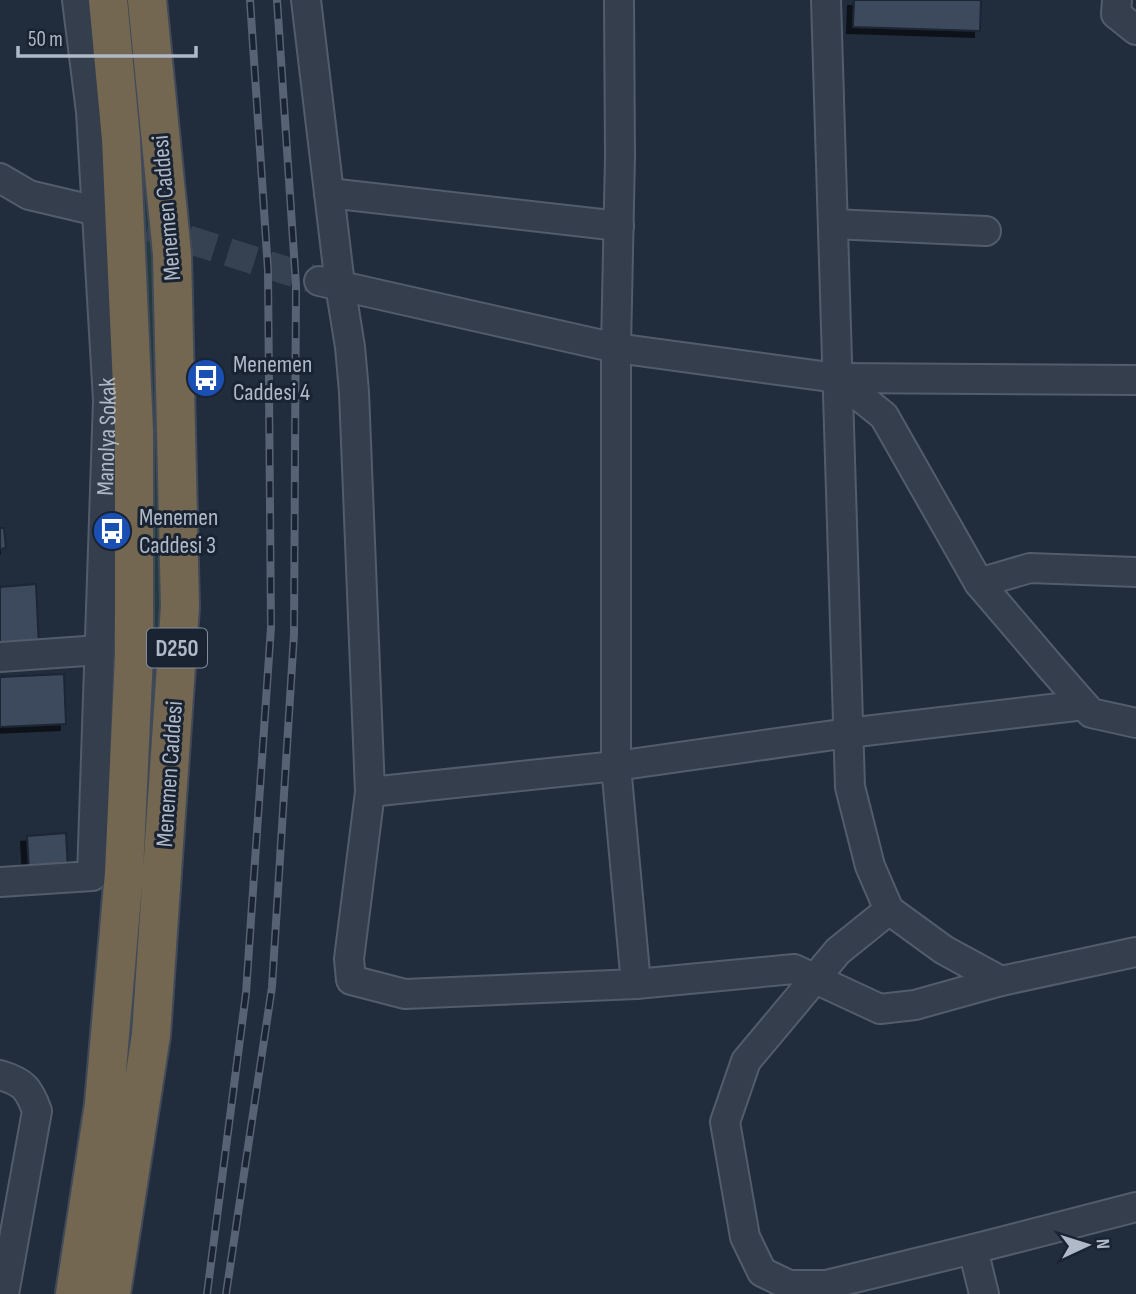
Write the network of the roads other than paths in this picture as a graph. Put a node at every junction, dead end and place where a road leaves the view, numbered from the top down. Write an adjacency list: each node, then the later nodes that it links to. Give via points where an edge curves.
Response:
1 (77, 0): 11 (street, Manolya Sokak)
2 (108, 0): 38 (highway, Menemen Caddesi / D250, via 121,139 134,417 134,655 124,873 104,1104)
3 (147, 0): 39 (highway, Menemen Caddesi / D250, via 172,254 180,607 151,1035)
4 (306, 0): 10 (street)
5 (619, 0): 13 (street)
6 (826, 0): 12 (street)
7 (1117, 0): 8 (street, via 1116,14)
8 (1136, 30)
9 (0, 178): 11 (street, via 29,195)
10 (329, 193): 13 (street); 15 (street)
11 (101, 212): 21 (street, Manolya Sokak, via 108,400)
12 (832, 224): 14 (street); 17 (street)
13 (619, 226): 16 (street)
14 (986, 231)
15 (329, 283): 16 (street); 27 (street, via 350,347 354,392)
16 (616, 348): 17 (street); 26 (street)
17 (837, 378): 18 (street); 20 (street, via 884,416); 25 (street)
18 (1136, 380)
19 (1136, 572): 20 (street, via 1031,568)
20 (979, 583): 23 (street)
21 (99, 650): 22 (street); 28 (street, Manolya Sokak, via 92,876)
22 (0, 657)
23 (1084, 705): 24 (street, via 1091,713); 25 (street)
24 (1136, 723)
25 (848, 733): 26 (street); 29 (street, via 850,787 870,866)
26 (616, 766): 27 (street); 33 (street)
27 (370, 792): 33 (street, via 349,959 351,980 405,994)
28 (0, 882)
29 (889, 910): 31 (street, via 838,951); 32 (street, via 944,950)
30 (1136, 952): 32 (street)
31 (815, 978): 32 (street, via 880,1009 915,1005); 33 (street, via 794,969); 36 (street, via 746,1061 725,1122 744,1237 762,1272 789,1285 826,1285)
32 (1001, 981)
33 (636, 984)
34 (0, 1075): 37 (street, via 30,1092 37,1111)
35 (1136, 1207): 36 (street)
36 (972, 1250): 40 (street)
37 (4, 1294)
38 (75, 1294)
39 (111, 1294)
40 (984, 1294)

